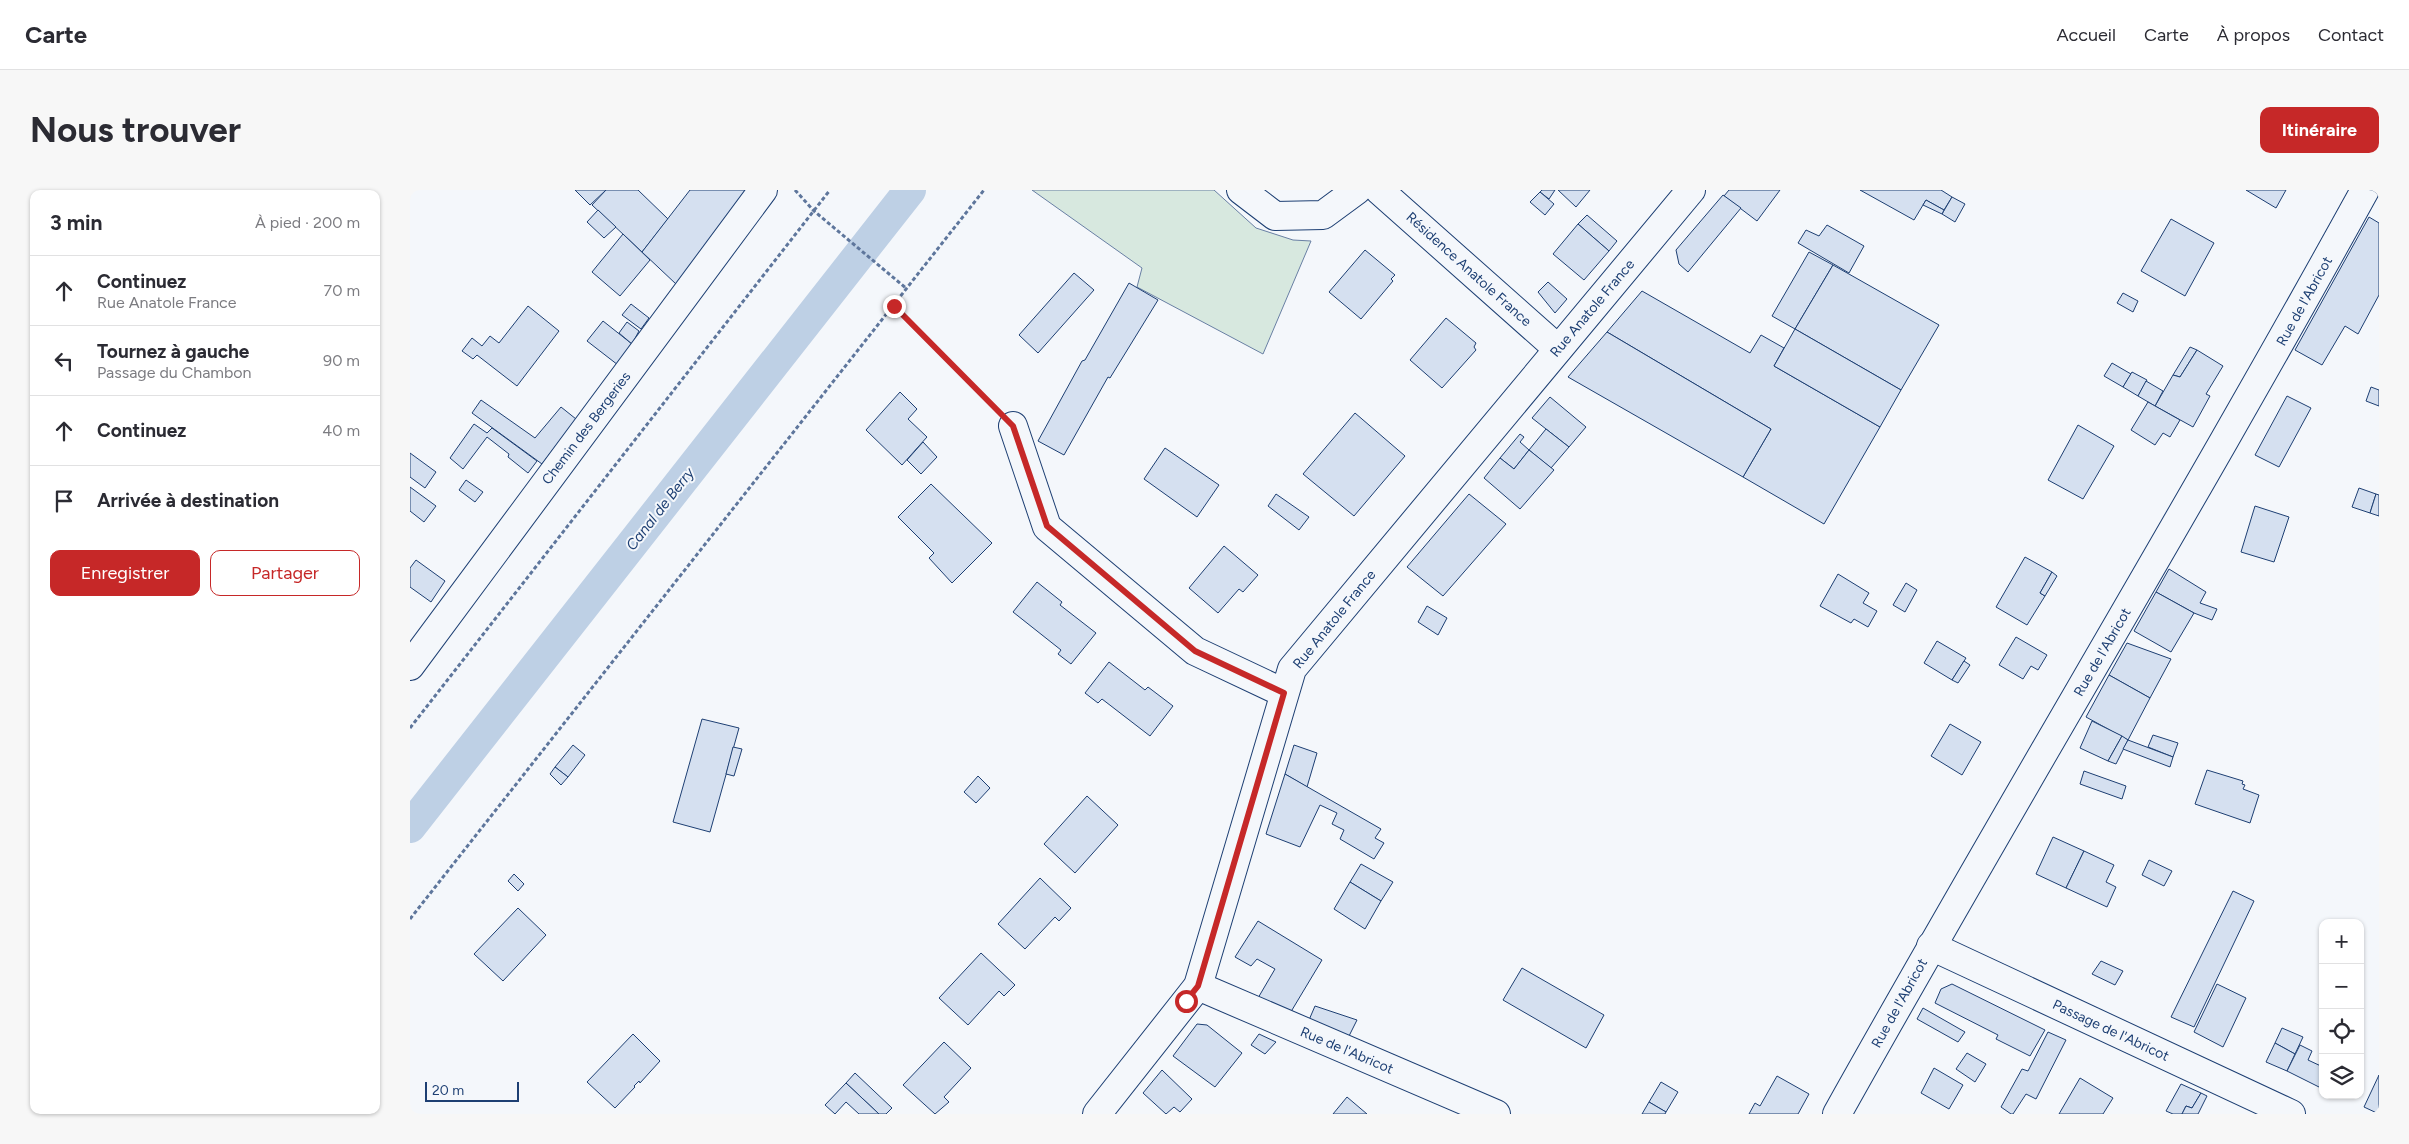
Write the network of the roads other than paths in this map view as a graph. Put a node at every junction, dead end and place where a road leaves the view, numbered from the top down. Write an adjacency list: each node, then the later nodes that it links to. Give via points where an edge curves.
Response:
1 (762, 190): 9 (street, Chemin des Bergeries)
2 (1241, 190): 3 (street, via 1275,216 1323,215)
3 (1357, 190)
4 (1379, 190): 7 (street, Résidence Anatole France)
5 (1691, 190): 7 (street, Rue Anatole France)
6 (2365, 190): 11 (street, Rue de l'Abricot, via 2266,370)
7 (1558, 349): 10 (street, Rue Anatole France, via 1292,669)
8 (1013, 426): 10 (street, via 1047,526 1195,651)
9 (410, 666)
10 (1284, 693): 12 (street, Rue Anatole France)
11 (1931, 946): 15 (street, Rue de l'Abricot); 16 (street, Passage de l'Abricot)
12 (1198, 986): 13 (street, Rue Anatole France); 14 (street, Rue de l'Abricot)
13 (1097, 1114)
14 (1496, 1114)
15 (1838, 1114)
16 (2290, 1114)

